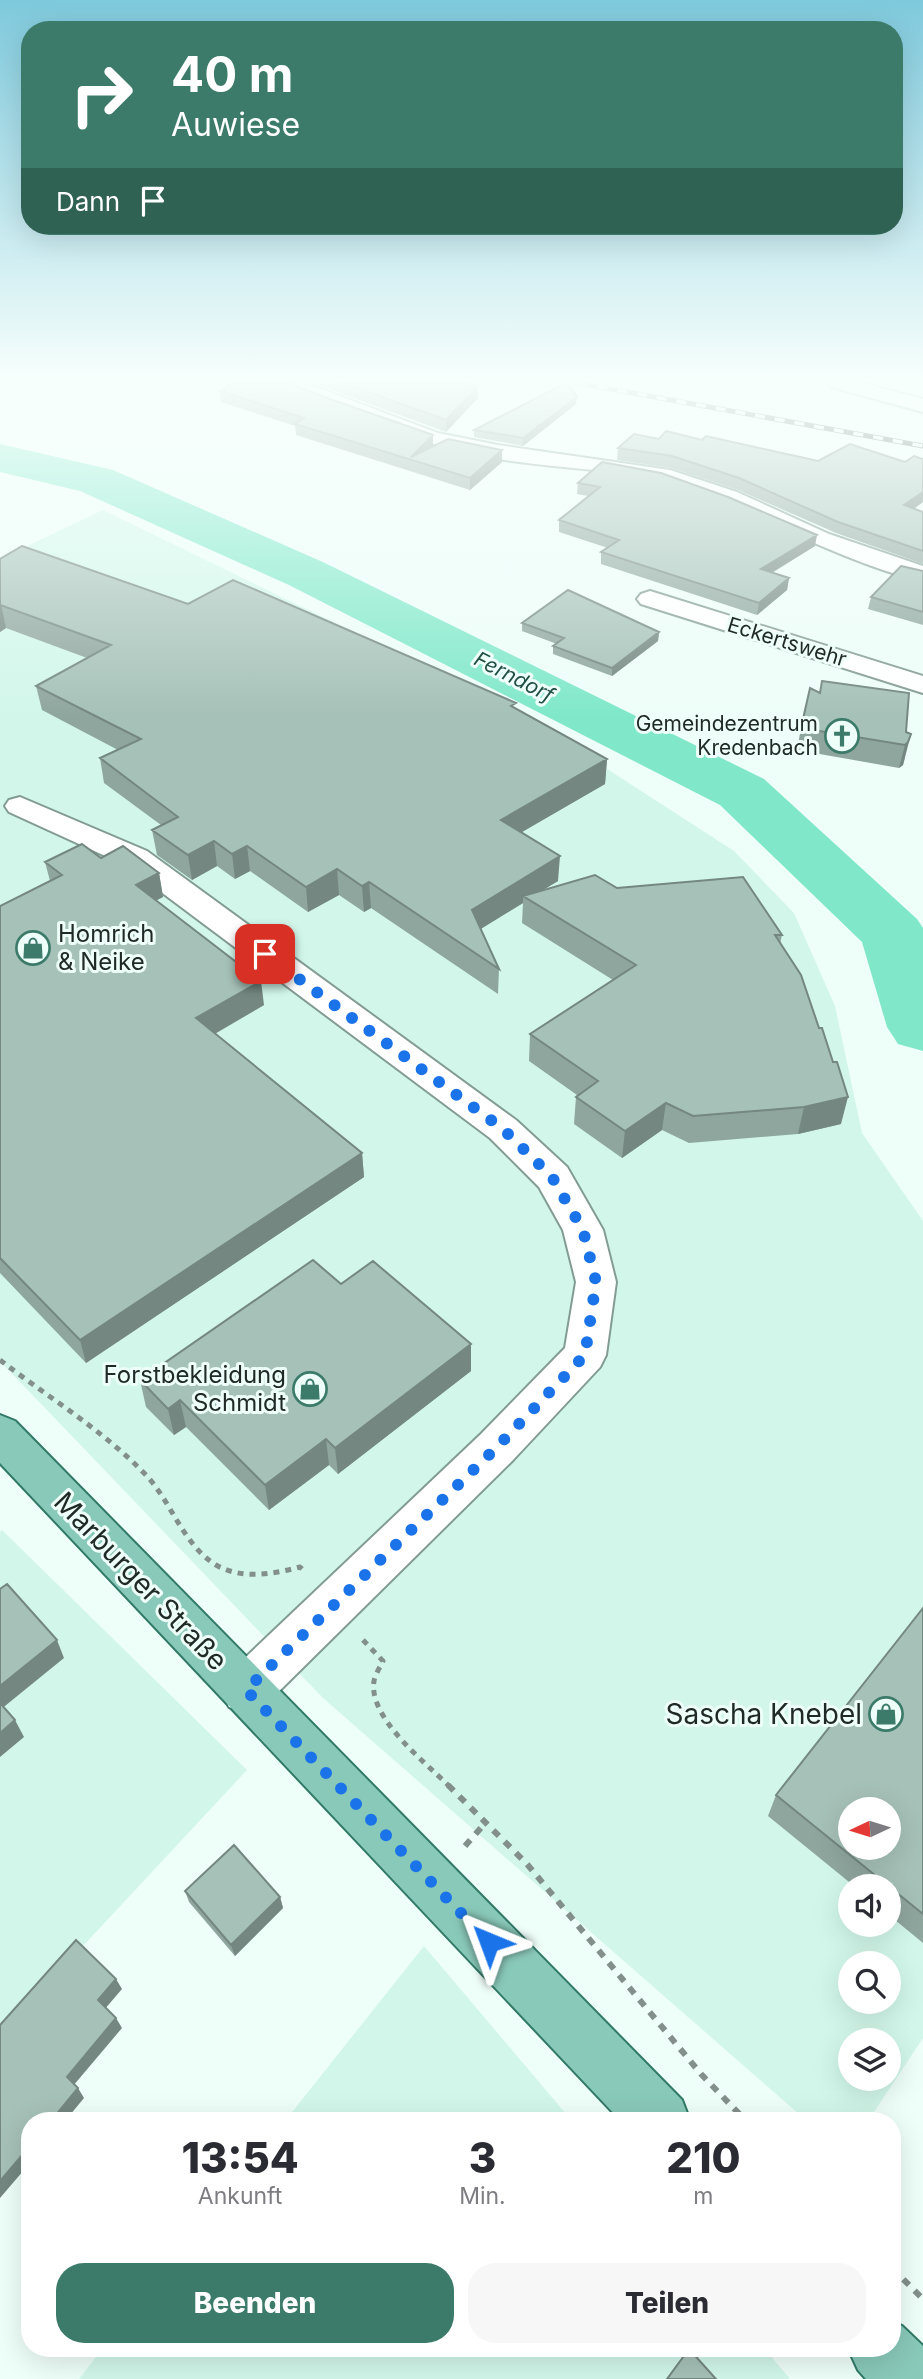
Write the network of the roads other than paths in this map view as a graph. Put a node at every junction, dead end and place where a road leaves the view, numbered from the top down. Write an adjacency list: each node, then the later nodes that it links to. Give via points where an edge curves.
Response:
1 (720, 494): 2 (street, via 820,539)
2 (923, 574)
3 (650, 599): 4 (street, Eckertswehr)
4 (923, 685)
5 (20, 806): 7 (street, via 136,858 503,1129 552,1177 583,1230 596,1282 585,1355)
6 (0, 1434): 7 (main road, Marburger Straße)
7 (246, 1690): 8 (main road, Marburger Straße)
8 (652, 2112)
9 (889, 2357): 10 (main road)
10 (910, 2379)

